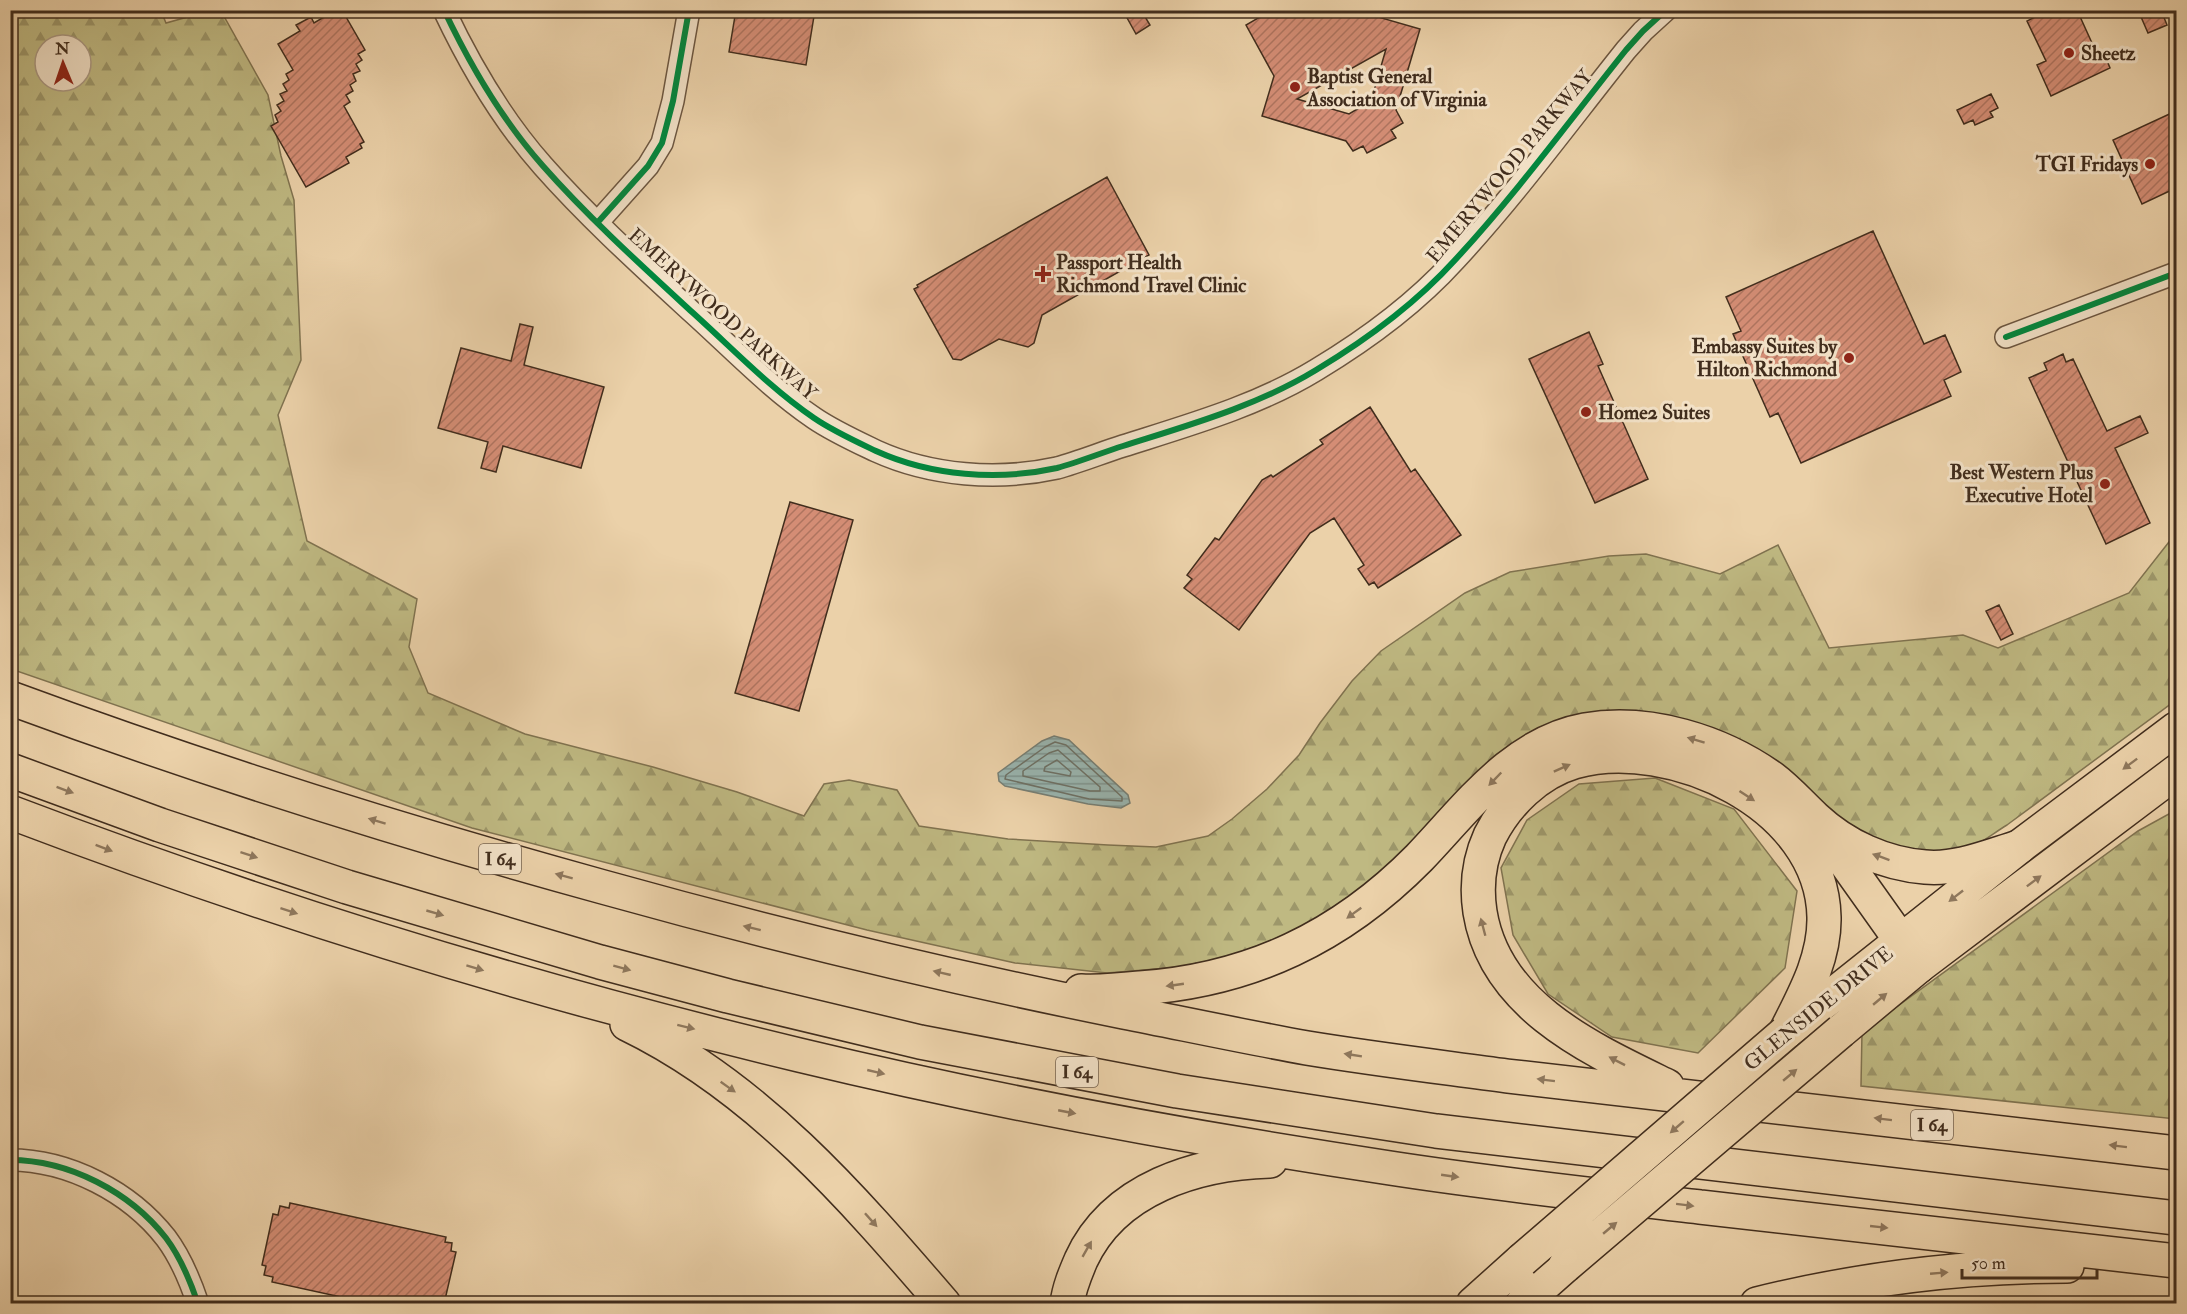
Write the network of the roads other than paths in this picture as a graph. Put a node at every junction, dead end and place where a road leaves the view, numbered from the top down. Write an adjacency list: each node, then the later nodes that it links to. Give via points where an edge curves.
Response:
1 (444, 10): 4 (street, EMERYWOOD PARKWAY, via 504,116 542,165)
2 (689, 10): 4 (street, via 663,143 648,166)
3 (1666, 10): 4 (street, EMERYWOOD PARKWAY, via 1626,50 1454,262 1383,325 1318,369 1254,401 1059,467 1017,475 956,472 918,465 879,452 818,421 790,401)
4 (598, 222)
5 (2176, 273): 6 (street)
6 (2006, 337)
7 (10, 698): 15 (main road, I 64, one-way to 7, via 711,917 487,855 253,783)
8 (2176, 729): 13 (main road, GLENSIDE DRIVE, one-way to 13)
9 (10, 770): 22 (main road, I 64, one-way to 22, via 347,887 600,962 920,1042 1188,1093 1436,1131)
10 (2176, 772): 14 (main road, GLENSIDE DRIVE, one-way to 10)
11 (10, 812): 16 (main road, one-way to 16, via 304,916)
12 (1813, 817): 13 (main road, one-way to 12, via 1949,867 1928,868 1881,858 1848,842); 14 (main road); 15 (main road, one-way to 15, via 1773,779 1719,748 1645,729 1585,730 1546,742 1508,765 1379,894 1322,935 1283,956 1218,977 1159,987 1092,992)
13 (2019, 847): 14 (main road, GLENSIDE DRIVE, one-way to 14)
14 (1910, 953): 17 (main road, GLENSIDE DRIVE); 29 (main road, GLENSIDE DRIVE, one-way to 14, bridge, via 1841,1031)
15 (999, 987): 18 (main road, I 64, one-way to 15, via 1310,1048)
16 (569, 996): 21 (main road, one-way to 21, via 801,1056 965,1092 1132,1125); 26 (main road, one-way to 26, via 690,1060 792,1138)
17 (1785, 1033): 18 (main road, one-way to 17, via 1612,1059 1546,1017 1506,976 1490,948 1478,899 1481,862 1487,844 1497,822 1517,798 1549,773 1595,757 1654,758 1725,783 1766,809 1790,831 1815,871 1825,916 1818,961); 28 (main road, GLENSIDE DRIVE, one-way to 28, bridge)
18 (1688, 1096): 19 (main road, I 64, one-way to 18)
19 (2176, 1153)
20 (10, 1160): 25 (street, via 68,1169 110,1189 136,1208 165,1237)
21 (1392, 1168): 23 (main road, one-way to 23); 27 (main road, one-way to 21, via 1076,1272 1099,1229 1131,1201 1172,1178 1228,1164 1274,1160)
22 (2176, 1218)
23 (2176, 1261)
24 (2176, 1269): 30 (main road, one-way to 24, via 1876,1279 1939,1272 2029,1266)
25 (198, 1304)
26 (944, 1304)
27 (1067, 1304)
28 (1473, 1304)
29 (1522, 1304)
30 (1757, 1304)

